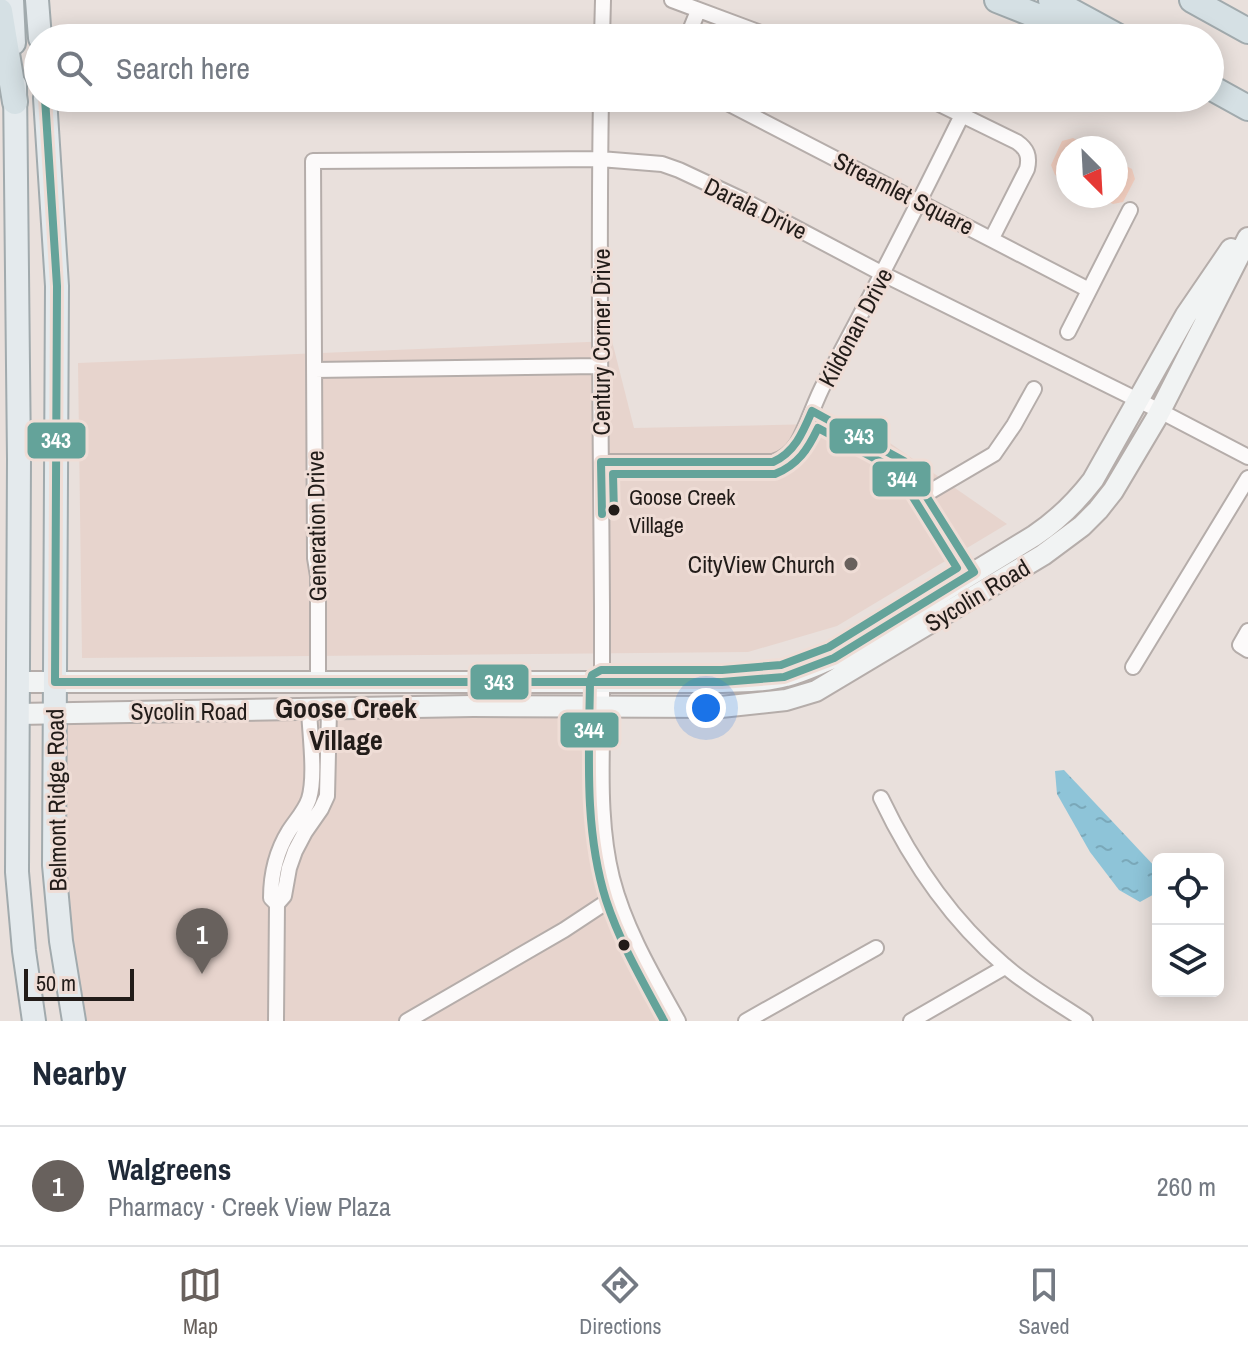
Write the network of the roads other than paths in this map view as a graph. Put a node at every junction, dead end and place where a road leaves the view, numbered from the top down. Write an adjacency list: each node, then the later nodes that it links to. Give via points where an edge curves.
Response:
1 (12, 0): 18 (main road, Belmont Ridge Road)
2 (37, 0): 10 (main road)
3 (603, 0): 11 (street)
4 (672, 0): 9 (street)
5 (997, 0): 14 (highway)
6 (1051, 0): 15 (highway)
7 (1192, 0): 16 (highway)
8 (0, 11): 18 (highway)
9 (698, 11): 12 (street); 13 (street)
10 (39, 24)
11 (602, 24)
12 (693, 24)
13 (735, 24)
14 (1057, 24)
15 (1095, 24)
16 (1248, 31)
17 (1224, 95): 19 (highway)
18 (15, 102): 47 (main road, Belmont Ridge Road, via 19,459)
19 (1248, 108)
20 (46, 112): 48 (main road, Belmont Ridge Road, via 57,286)
21 (601, 112): 25 (street, Century Corner Drive)
22 (745, 112): 27 (street, Streamlet Square)
23 (956, 112): 24 (street)
24 (962, 115): 27 (street, Kildonan Drive); 30 (street, via 1017,142 1028,153 1027,169)
25 (600, 159): 26 (street, Darala Drive); 32 (street, Darala Drive, via 679,170); 35 (street, Century Corner Drive)
26 (313, 161): 36 (street, Generation Drive)
27 (919, 201): 30 (street, Streamlet Square); 32 (street, Kildonan Drive)
28 (1130, 210): 33 (street)
29 (1248, 225): 38 (main road, Sycolin Road, via 1186,315)
30 (992, 238): 33 (street, Streamlet Square)
31 (1248, 238): 39 (main road, Sycolin Road)
32 (883, 274): 38 (street, Darala Drive); 41 (street, Kildonan Drive, via 797,444 782,459)
33 (1089, 290): 34 (street)
34 (1068, 332)
35 (599, 366): 36 (street); 41 (street, Century Corner Drive)
36 (314, 370): 49 (street, Generation Drive)
37 (1034, 389): 43 (street, via 994,454)
38 (1138, 400): 39 (street, Darala Drive); 50 (main road, Sycolin Road, via 1093,480 1056,521 834,658 784,677 759,680)
39 (1160, 411): 40 (street, Darala Drive); 51 (main road, Sycolin Road, via 1113,491 1082,526 1043,555 816,691 721,707)
40 (1248, 457)
41 (601, 462): 50 (street, Century Corner Drive)
42 (1248, 478): 46 (street)
43 (926, 494)
44 (1248, 631): 45 (street)
45 (1244, 648)
46 (1133, 667)
47 (10, 682): 48 (main road, Sycolin Road); 54 (main road, Belmont Ridge Road)
48 (55, 682): 49 (main road, Sycolin Road); 53 (main road, Belmont Ridge Road)
49 (318, 682): 50 (main road, Sycolin Road)
50 (602, 682): 51 (street, Century Corner Drive)
51 (602, 706): 52 (main road, Sycolin Road); 56 (street, Century Corner Drive, via 605,839)
52 (319, 710): 53 (main road, Sycolin Road); 61 (street, via 311,790 272,872 271,898 277,904)
53 (56, 713): 54 (main road, Sycolin Road); 60 (main road, Belmont Ridge Road, via 54,865)
54 (9, 714): 59 (main road, Belmont Ridge Road, via 17,872)
55 (881, 798): 58 (street, via 939,897)
56 (617, 895): 62 (street); 63 (street, Century Corner Drive)
57 (876, 948): 64 (street)
58 (1005, 967): 65 (street); 66 (street)
59 (34, 1021)
60 (74, 1021)
61 (276, 1021)
62 (407, 1021)
63 (678, 1021)
64 (746, 1021)
65 (911, 1021)
66 (1085, 1021)

